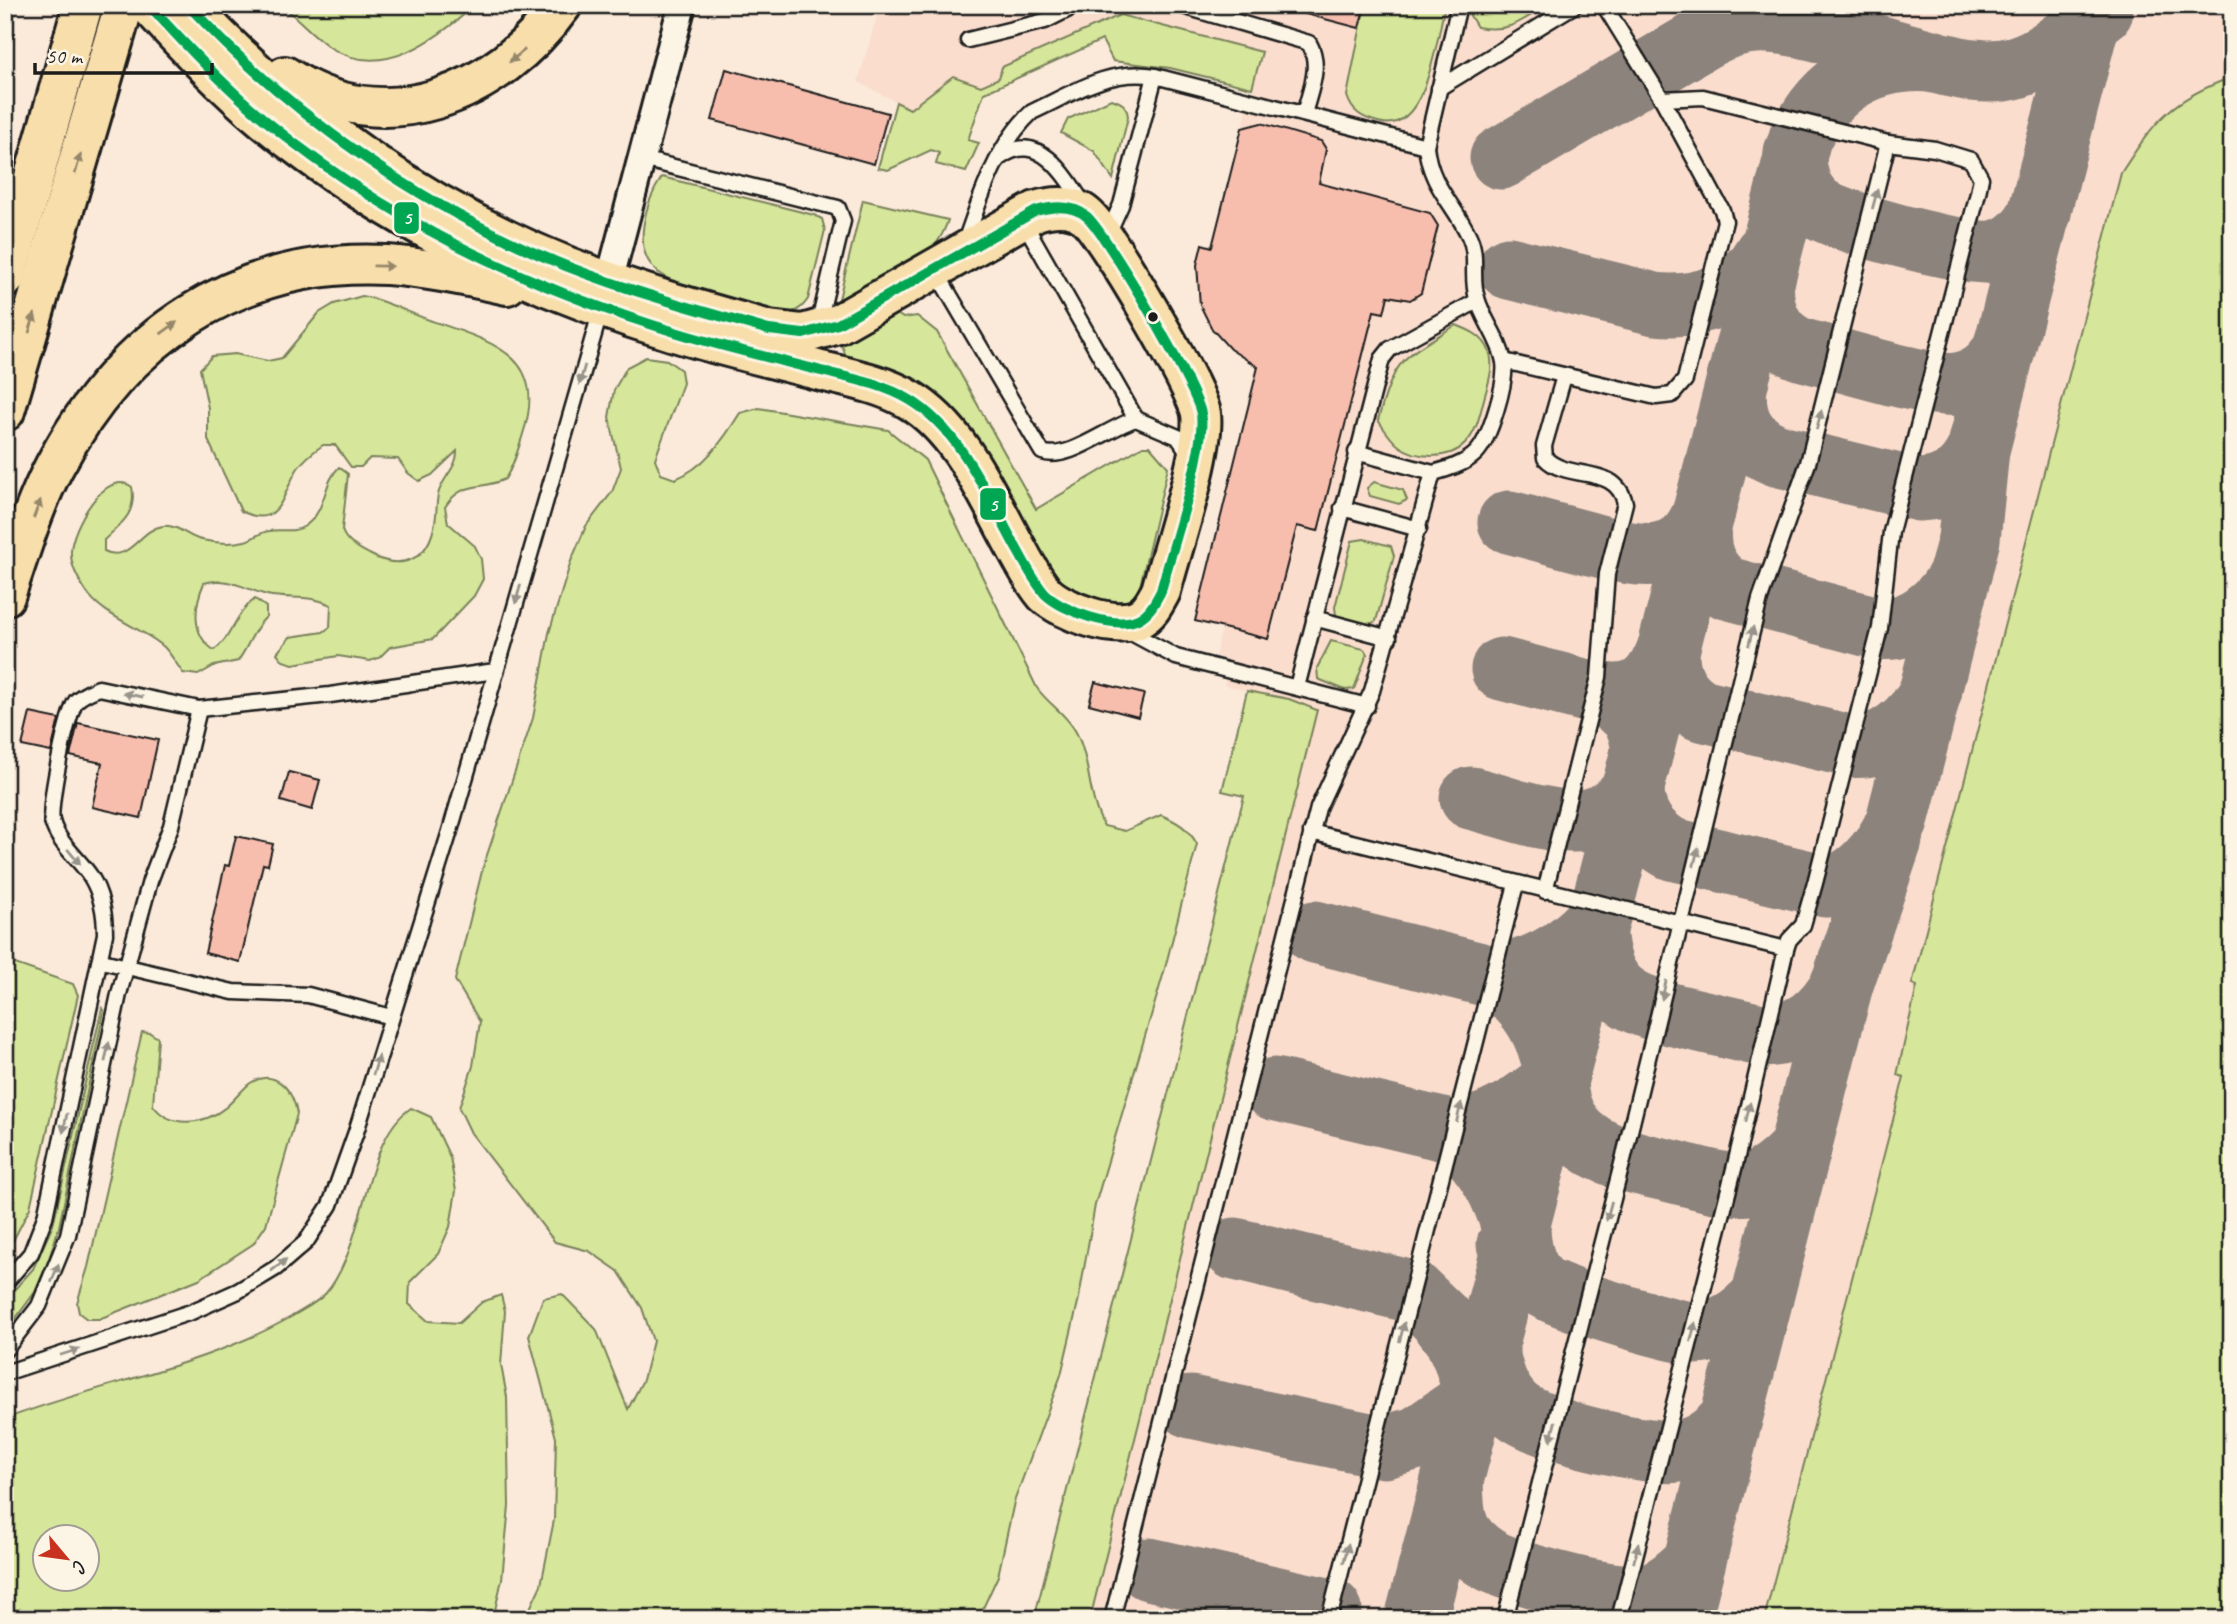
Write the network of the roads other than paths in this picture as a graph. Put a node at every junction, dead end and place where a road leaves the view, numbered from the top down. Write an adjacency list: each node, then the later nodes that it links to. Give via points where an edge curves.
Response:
1 (83, 5): 24 (main road)
2 (124, 5): 30 (main road, one-way to 2)
3 (149, 5): 25 (main road, via 198,59 265,121 342,176 420,226)
4 (189, 5): 5 (main road, one-way to 4, via 531,44 470,87 427,102 379,107 334,101 306,89); 25 (main road, via 285,100 434,201 527,248)
5 (562, 5)
6 (682, 5): 20 (street)
7 (1077, 5): 12 (lane, via 1045,21)
8 (1179, 5): 16 (lane, via 1309,43 1316,55 1315,71)
9 (1459, 5): 14 (lane)
10 (1575, 5): 14 (lane)
11 (1604, 5): 15 (lane)
12 (968, 40)
13 (1156, 76): 16 (lane); 19 (lane, via 1107,76 1032,112 1015,130); 22 (lane, via 1121,205)
14 (1439, 88): 18 (lane)
15 (1662, 99): 17 (lane, via 1703,97); 29 (lane, via 1725,221 1685,380 1672,395 1656,397)
16 (1304, 114): 18 (lane)
17 (1888, 143): 50 (lane, one-way to 17, via 1760,599 1808,463); 51 (lane, via 1962,157 1977,167 1981,178 1891,532 1880,628 1804,925)
18 (1426, 146): 26 (lane, via 1434,181 1475,250)
19 (1000, 158): 22 (lane, via 1023,147 1045,156 1067,177); 23 (lane)
20 (642, 159): 25 (street); 27 (lane, via 838,208 843,221)
21 (1021, 218): 22 (main road, via 1044,208 1067,208 1078,211); 23 (main road); 31 (lane)
22 (1100, 232): 33 (main road, via 1196,398 1201,430)
23 (948, 261): 27 (main road, via 864,310); 31 (lane, via 1042,452 1060,455)
24 (5, 278)
25 (594, 297): 27 (main road, via 788,334); 38 (main road, one-way to 25, via 52,470 104,388 138,351 215,300 255,282 298,272 384,265); 40 (main road, via 681,334 859,380 910,400 952,437 1045,593 1068,611); 43 (lane, one-way to 43)
26 (1477, 301): 28 (lane); 32 (lane, via 1390,349 1382,359)
27 (817, 331)
28 (1503, 361): 29 (lane); 34 (lane, via 1504,378 1484,442 1462,463)
29 (1564, 376): 49 (lane, via 1545,458 1611,481 1619,487 1625,503 1607,575 1599,677)
30 (5, 411)
31 (1136, 419): 33 (lane, via 1178,437)
32 (1356, 452): 34 (lane); 35 (lane)
33 (1194, 462): 37 (main road)
34 (1433, 474): 36 (lane)
35 (1342, 508): 36 (lane); 39 (lane)
36 (1419, 529): 41 (lane)
37 (1161, 591): 40 (main road, via 1153,606 1135,621); 42 (lane)
38 (5, 596)
39 (1314, 618): 41 (lane); 44 (lane)
40 (1108, 620): 42 (lane)
41 (1389, 638): 45 (lane)
42 (1149, 643): 44 (lane, via 1176,657)
43 (495, 671): 46 (lane); 54 (lane)
44 (1297, 687): 45 (lane)
45 (1367, 706): 47 (lane, via 1322,797)
46 (199, 709): 52 (lane, one-way to 52, via 99,688 74,704 53,786 51,818 57,835 100,894 105,926); 53 (lane, via 171,826 150,881)
47 (1311, 832): 48 (lane); 58 (lane)
48 (1516, 884): 49 (lane); 59 (lane, one-way to 48)
49 (1545, 891): 50 (lane)
50 (1679, 923): 51 (lane); 60 (lane, one-way to 60)
51 (1786, 949): 61 (lane, one-way to 51)
52 (102, 961): 53 (lane); 55 (lane, one-way to 55, via 45,1217 31,1253)
53 (127, 967): 54 (lane, via 233,992 308,995); 56 (lane, one-way to 53, via 39,1306 68,1235)
54 (391, 1017): 57 (lane, one-way to 54, via 191,1312 276,1268 306,1242 334,1192)
55 (5, 1283)
56 (5, 1350)
57 (5, 1373)
58 (1112, 1619)
59 (1329, 1619)
60 (1505, 1619)
61 (1619, 1619)

